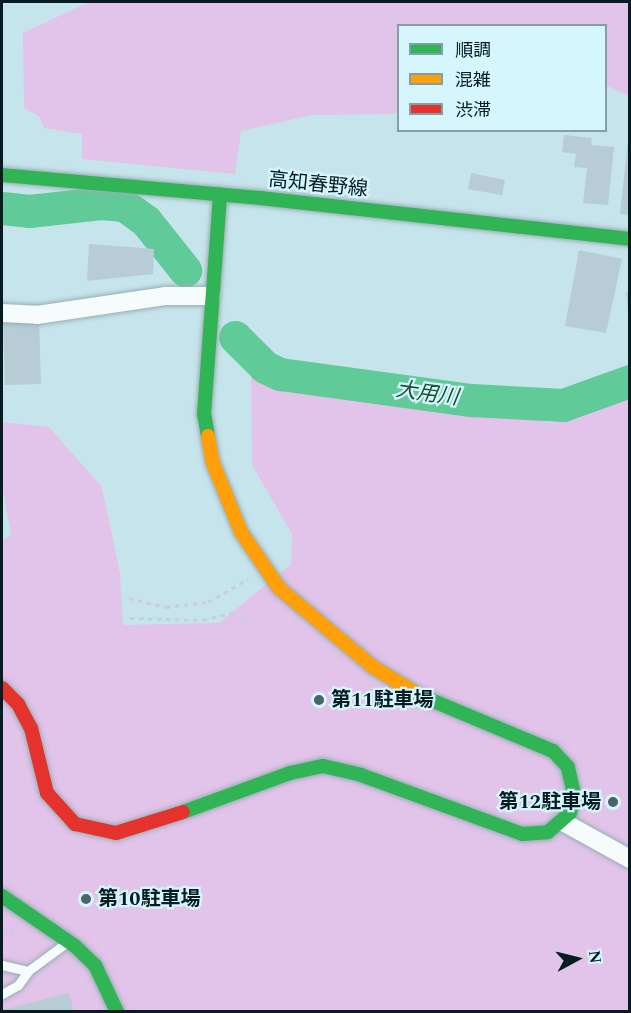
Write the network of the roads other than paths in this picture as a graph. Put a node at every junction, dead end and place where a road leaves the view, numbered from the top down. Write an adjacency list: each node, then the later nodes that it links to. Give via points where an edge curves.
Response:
1 (2, 175): 2 (street, 高知春野線)
2 (220, 195): 3 (street, 高知春野線); 4 (street)
3 (630, 239)
4 (211, 296): 5 (street, via 165,296 37,315); 7 (street, via 204,414 213,463 241,532 279,588 373,667 425,699 553,751 568,767 574,794 570,813)
5 (2, 313)
6 (2, 688): 7 (street, via 18,704 31,728 47,793 75,824 98,830 135,830 290,773 323,766 361,775 522,834 548,832)
7 (563, 822): 8 (street)
8 (630, 859)
9 (2, 896): 10 (street)
10 (68, 941): 12 (lane); 14 (street, via 105,980)
11 (2, 965): 12 (lane)
12 (28, 971): 13 (lane, via 18,985)
13 (2, 993)
14 (117, 1011)

